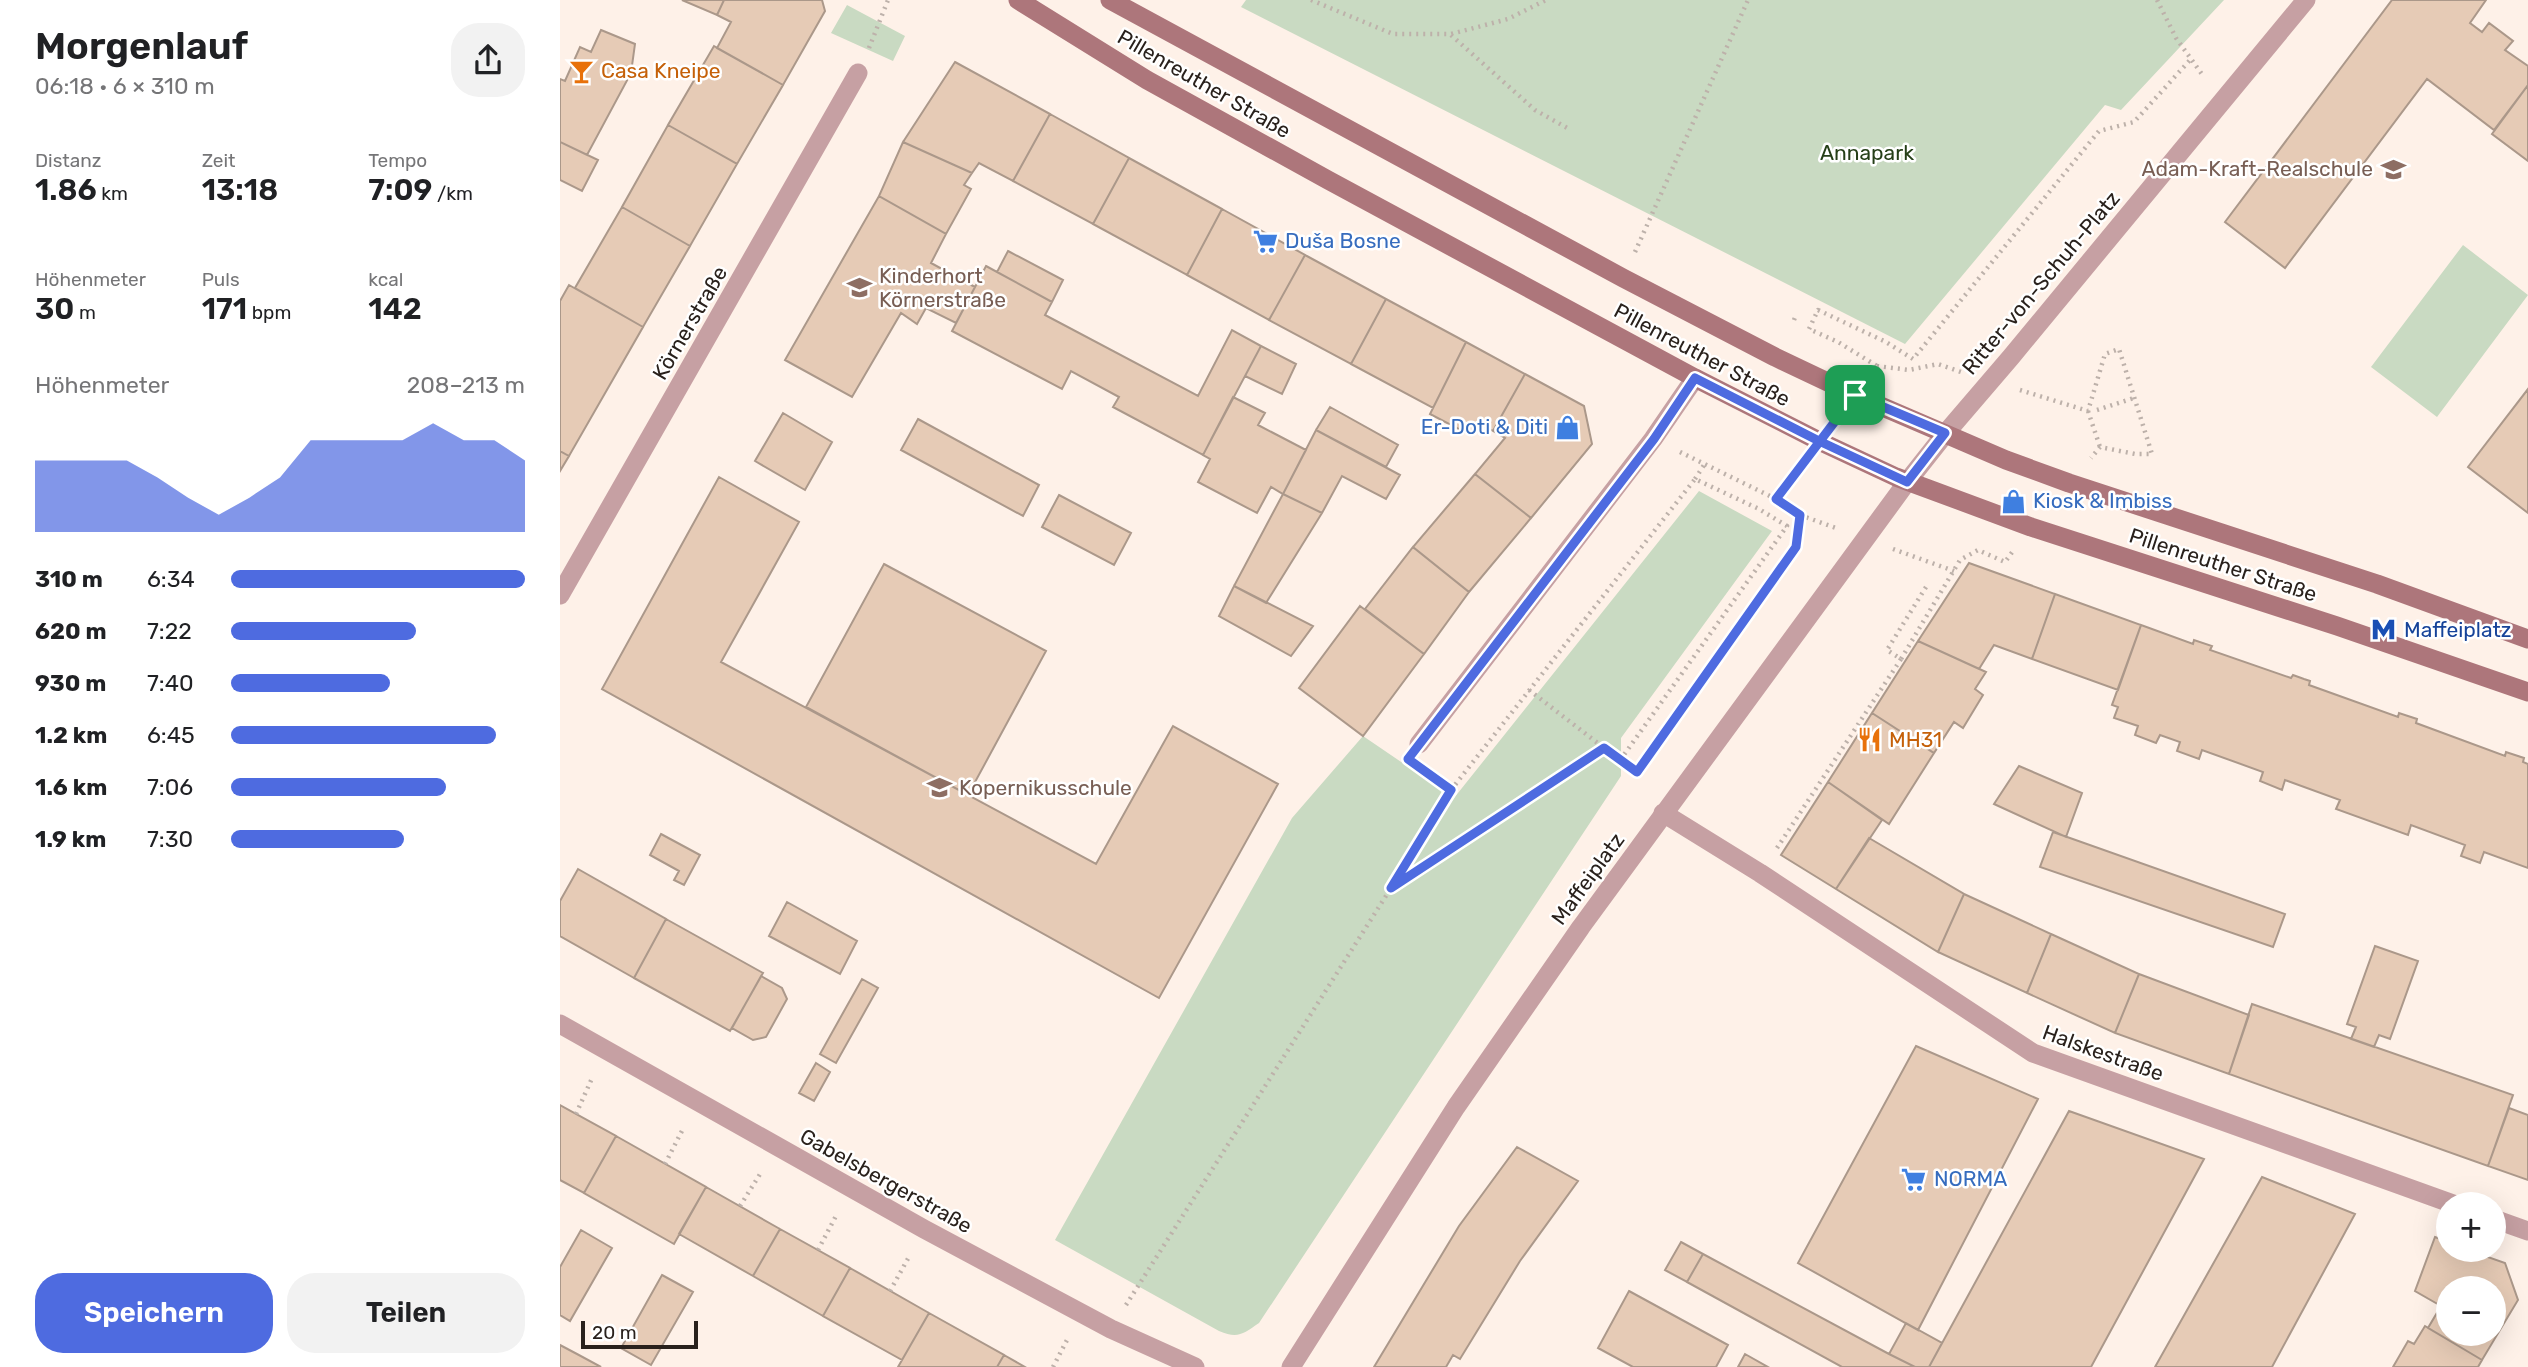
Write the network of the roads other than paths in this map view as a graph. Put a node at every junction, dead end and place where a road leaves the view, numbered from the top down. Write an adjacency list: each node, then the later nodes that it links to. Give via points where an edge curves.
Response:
1 (1018, 0): 5 (main road, Pillenreuther Straße, via 1147,80)
2 (1110, 0): 6 (main road, Pillenreuther Straße, via 1775,357)
3 (2306, 0): 6 (street, Ritter-von-Schuh-Platz)
4 (858, 73): 8 (street, Körnerstraße)
5 (1695, 378): 7 (main road, Pillenreuther Straße); 11 (street, via 1654,439)
6 (1945, 433): 7 (street, Maffeiplatz); 9 (main road, Pillenreuther Straße, via 2079,487)
7 (1907, 482): 10 (main road, Pillenreuther Straße); 12 (street, Maffeiplatz)
8 (560, 594)
9 (2528, 639)
10 (2528, 692)
11 (1419, 744)
12 (1663, 813): 14 (street, Halskestraße, via 2033,1054); 18 (street, Maffeiplatz, via 1456,1107)
13 (560, 1024): 17 (street, Gabelsbergerstraße, via 924,1229 1111,1329)
14 (2436, 1198)
15 (2506, 1223): 16 (street)
16 (2528, 1231)
17 (1195, 1367)
18 (1291, 1367)

